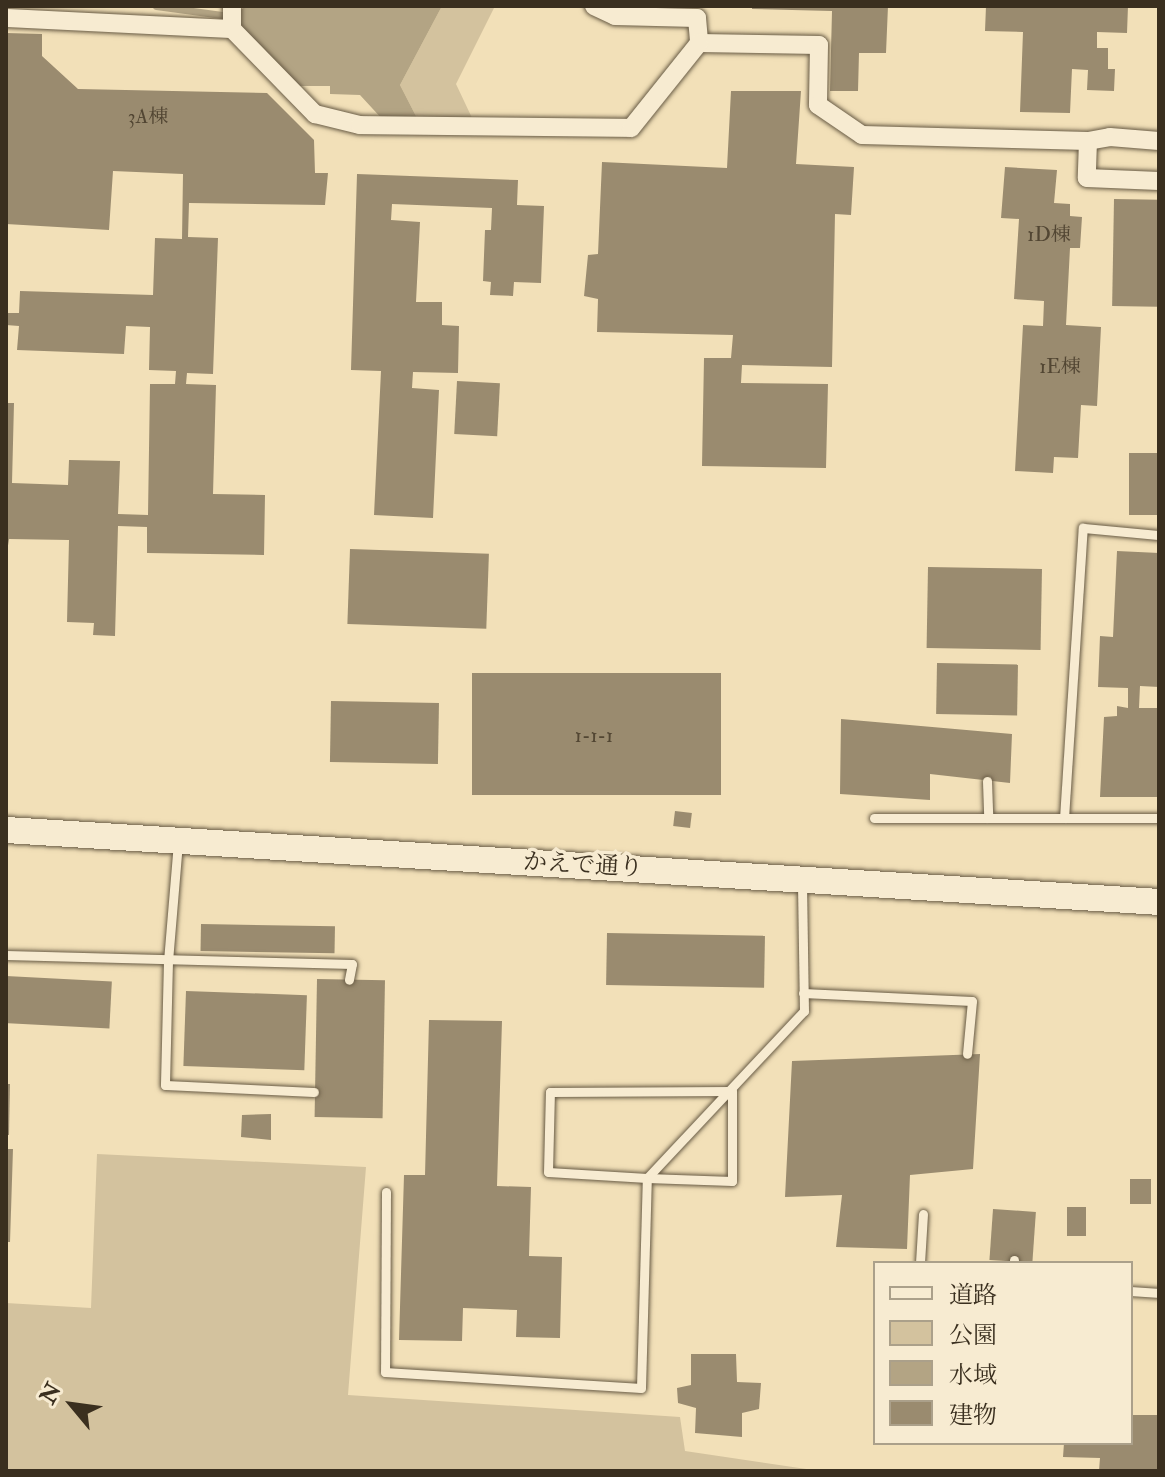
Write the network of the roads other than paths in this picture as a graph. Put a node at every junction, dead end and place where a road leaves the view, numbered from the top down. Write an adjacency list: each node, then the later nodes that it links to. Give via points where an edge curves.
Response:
1 (232, 6): 4 (street)
2 (594, 6): 5 (street, via 615,16 697,18)
3 (6, 18): 4 (street)
4 (232, 29): 5 (street, via 315,114 360,125 631,128)
5 (699, 43): 6 (street, via 819,45 818,105 862,135)
6 (1088, 141): 7 (street); 8 (street, via 1087,178)
7 (1159, 141)
8 (1159, 181)
9 (1159, 535): 13 (lane, via 1083,528)
10 (987, 781): 12 (lane)
11 (874, 818): 12 (lane)
12 (988, 818): 13 (lane)
13 (1064, 818): 14 (lane)
14 (1159, 818)
15 (6, 830): 16 (street, かえで通り)
16 (178, 842): 17 (street, かえで通り); 20 (lane)
17 (802, 877): 18 (street, かえで通り); 22 (lane)
18 (1159, 902)
19 (6, 955): 20 (lane)
20 (168, 961): 21 (lane, via 352,964); 25 (lane, via 165,1085)
21 (349, 980)
22 (803, 993): 23 (lane, via 972,1001); 24 (lane, via 804,1011)
23 (967, 1054)
24 (732, 1091): 26 (lane); 26 (lane, via 732,1181); 26 (lane, via 550,1092 548,1172)
25 (314, 1092)
26 (647, 1178): 27 (lane, via 641,1388 385,1372)
27 (386, 1192)
28 (923, 1214): 29 (lane)
29 (920, 1261)
30 (1133, 1291): 31 (lane)
31 (1159, 1293)

